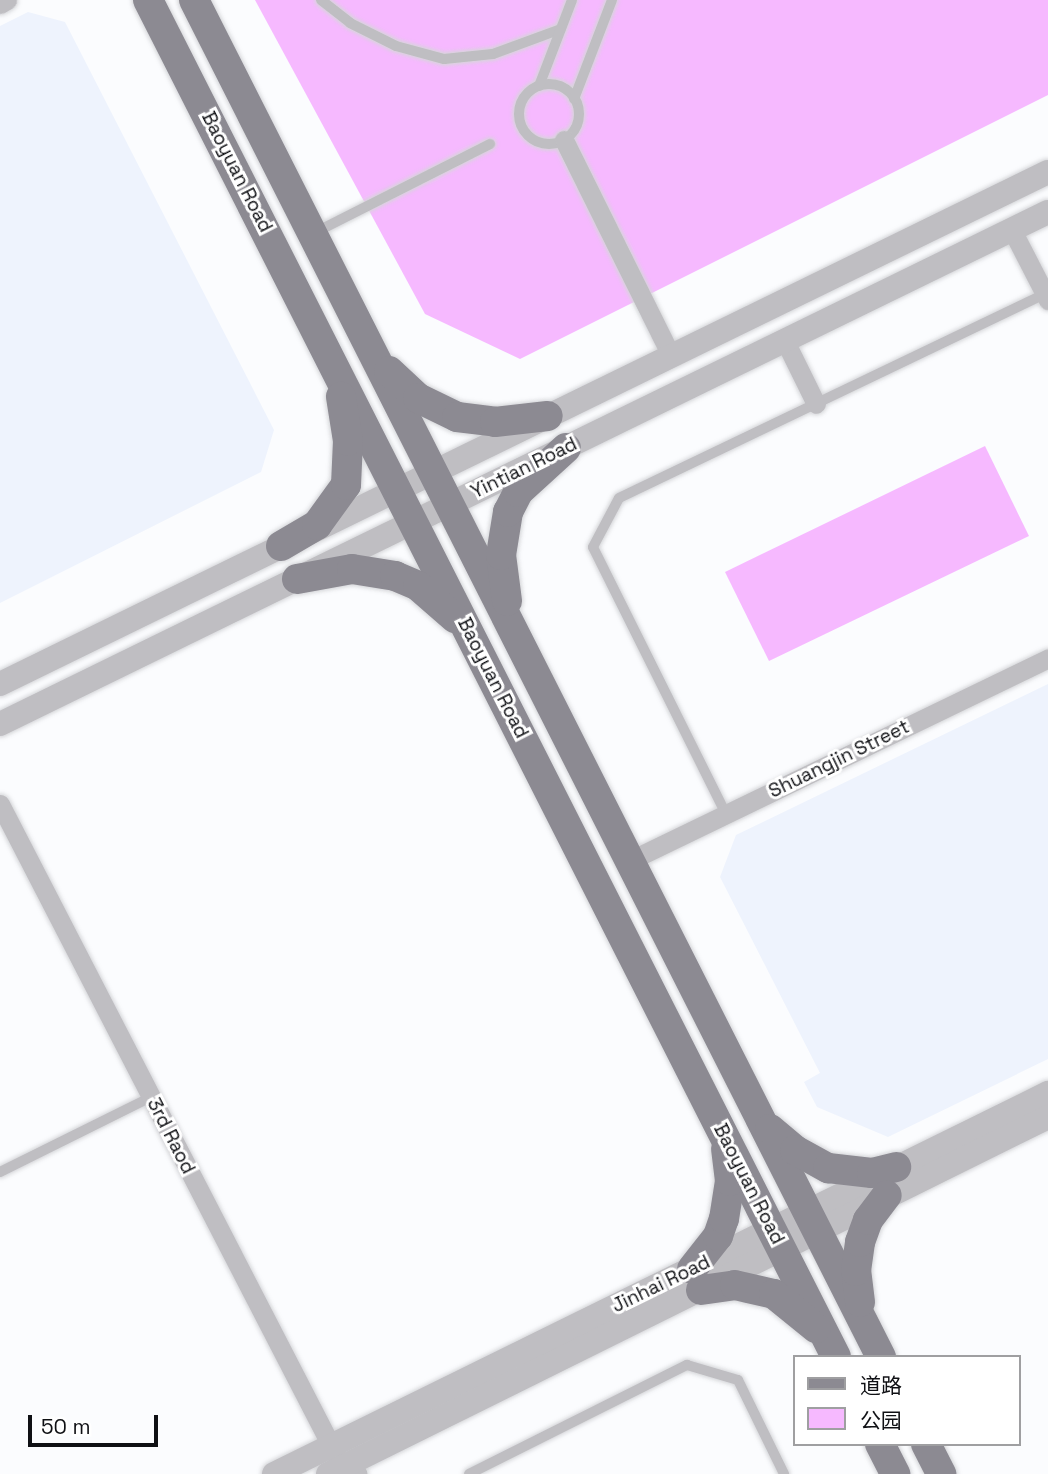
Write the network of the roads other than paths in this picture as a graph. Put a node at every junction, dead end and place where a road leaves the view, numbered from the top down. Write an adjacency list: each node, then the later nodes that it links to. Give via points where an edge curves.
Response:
1 (8, 0): 7 (street)
2 (148, 0): 19 (main road, Baoyuan Road)
3 (194, 0): 16 (main road, Baoyuan Road)
4 (321, 0): 8 (lane, via 350,23 396,46 444,59 494,54)
5 (572, 0): 8 (lane)
6 (612, 0): 10 (lane)
7 (0, 4)
8 (561, 29): 9 (lane)
9 (539, 86): 10 (lane, via 559,86); 11 (lane, via 519,108 522,128 546,144)
10 (574, 99): 11 (lane, via 578,117)
11 (564, 140): 20 (street)
12 (490, 144): 16 (lane)
13 (1048, 172): 20 (street, Yintian Road)
14 (1048, 212): 15 (street, Yintian Road)
15 (1012, 230): 17 (street); 18 (street, Yintian Road)
16 (312, 234): 21 (main road, Baoyuan Road)
17 (1046, 297): 22 (lane)
18 (785, 341): 22 (street); 24 (street, Yintian Road)
19 (328, 350): 26 (main road, Baoyuan Road); 29 (main road, via 348,441 346,485 317,525)
20 (671, 356): 23 (street, Yintian Road)
21 (375, 358): 23 (main road, via 418,398 457,417 495,422); 25 (main road, Baoyuan Road)
22 (816, 404): 37 (lane, via 620,498 593,547)
23 (548, 416): 25 (street, Yintian Road)
24 (566, 448): 27 (street, Yintian Road); 31 (main road, via 518,492 508,512 500,555)
25 (433, 472): 26 (street, Yintian Road); 27 (main road, Baoyuan Road)
26 (398, 489): 28 (main road, Baoyuan Road); 29 (street, Yintian Road)
27 (449, 505): 28 (street, Yintian Road); 31 (main road, Baoyuan Road)
28 (414, 522): 30 (street, Yintian Road); 32 (main road, Baoyuan Road)
29 (281, 547): 34 (street, Yintian Road)
30 (297, 579): 32 (main road, via 352,569 395,576 440,602); 35 (street, Yintian Road)
31 (512, 629): 38 (main road, Baoyuan Road)
32 (473, 638): 43 (main road, Baoyuan Road)
33 (1048, 658): 37 (street, Shuangjin Street)
34 (0, 684)
35 (0, 724)
36 (0, 804): 40 (street, 3rd Raod)
37 (726, 814): 38 (street, Shuangjin Street)
38 (629, 861): 42 (main road, Baoyuan Road)
39 (1048, 1093): 44 (street, Jinhai Road)
40 (151, 1097): 45 (lane); 56 (street, 3rd Raod)
41 (1048, 1117): 46 (street, Jinhai Road)
42 (761, 1119): 44 (main road, via 794,1150 828,1168 864,1173); 47 (main road, Baoyuan Road)
43 (721, 1128): 48 (main road, Baoyuan Road); 49 (main road, via 729,1161 728,1198 718,1236)
44 (896, 1167): 47 (street, Jinhai Road)
45 (0, 1172)
46 (887, 1195): 47 (street, Jinhai Road); 50 (main road, via 868,1220 857,1254 857,1287)
47 (813, 1221): 48 (street, Jinhai Road); 50 (main road, Baoyuan Road)
48 (777, 1238): 49 (street, Jinhai Road); 51 (main road, Baoyuan Road)
49 (697, 1279): 52 (main road, via 774,1294 815,1325); 56 (street, Jinhai Road)
50 (865, 1326): 53 (main road, Baoyuan Road)
51 (835, 1355)
52 (835, 1355)
53 (880, 1355)
54 (881, 1446): 60 (main road)
55 (927, 1446): 61 (main road)
56 (339, 1465): 57 (street, Jinhai Road)
57 (274, 1474)
58 (469, 1474): 59 (lane, via 687,1365 738,1380)
59 (784, 1474)
60 (895, 1474)
61 (941, 1474)

